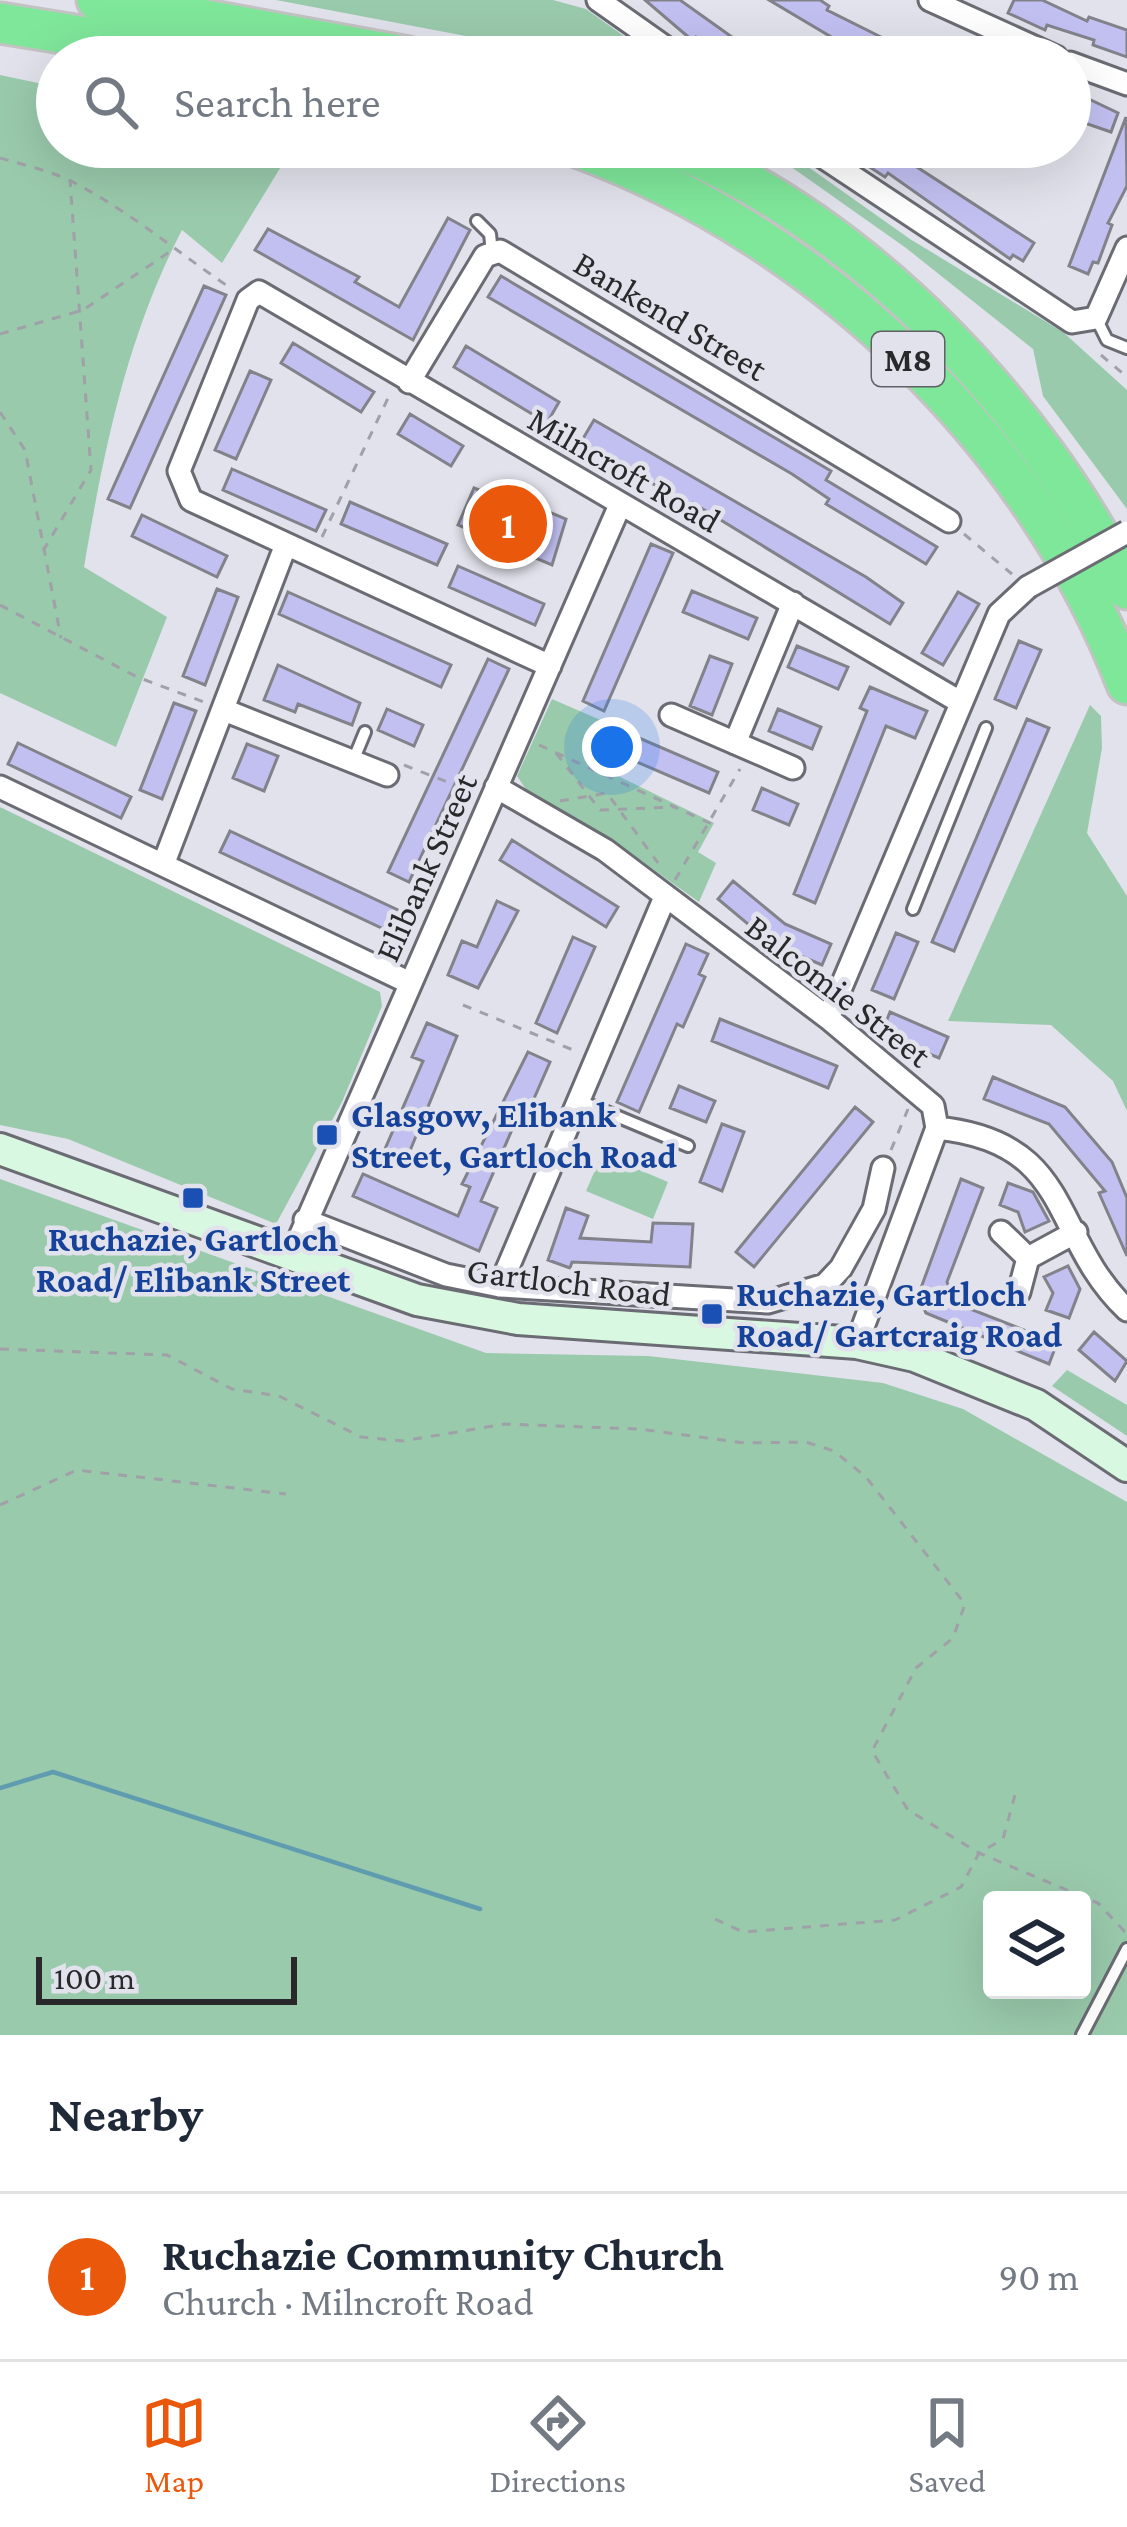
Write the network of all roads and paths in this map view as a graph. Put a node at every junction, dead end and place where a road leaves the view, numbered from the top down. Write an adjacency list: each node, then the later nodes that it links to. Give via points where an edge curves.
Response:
1 (97, 0): 6 (highway)
2 (598, 0): 7 (street)
3 (930, 0): 8 (street)
4 (0, 23): 5 (highway)
5 (80, 36)
6 (293, 36)
7 (649, 36)
8 (1010, 36)
9 (1091, 70): 10 (street)
10 (1127, 84)
11 (0, 158): 15 (path)
12 (630, 168): 39 (highway, M8, via 833,292 929,377 1006,466 1065,556)
13 (714, 168): 34 (highway, M8, via 793,210 928,318 1014,411 1099,533)
14 (840, 168): 22 (street, via 1072,322)
15 (70, 180): 18 (path); 21 (path)
16 (477, 221): 19 (lane, via 490,234)
17 (1127, 248): 22 (street)
18 (173, 250): 20 (path); 21 (path)
19 (492, 254): 25 (street); 28 (street, Bankend Street, via 500,251)
20 (254, 296): 25 (street, Milncroft Road); 30 (street, via 179,471 190,500)
21 (82, 310): 23 (path); 31 (path, via 91,470)
22 (1096, 318): 24 (lane, via 1107,340)
23 (0, 334)
24 (1127, 349)
25 (404, 379): 27 (street, Milncroft Road); 32 (path)
26 (0, 412): 31 (path, via 25,450)
27 (620, 505): 35 (street, Milncroft Road); 38 (street, Elibank Street)
28 (949, 521): 33 (path)
29 (1127, 532): 33 (street, bridge)
30 (285, 547): 32 (street); 41 (street)
31 (43, 551): 37 (path)
32 (312, 560): 38 (street)
33 (1028, 587): 40 (street, via 999,614)
34 (1127, 589)
35 (793, 603): 40 (street, Milncroft Road); 46 (street)
36 (0, 605): 37 (path)
37 (62, 638): 41 (path)
38 (550, 665): 45 (street, Elibank Street)
39 (1127, 684)
40 (960, 702): 56 (street)
41 (224, 710): 48 (street); 60 (street)
42 (671, 715): 46 (street)
43 (986, 728): 58 (lane)
44 (365, 733): 48 (lane)
45 (519, 736): 47 (path); 52 (street, Elibank Street)
46 (743, 747): 49 (street); 59 (path)
47 (555, 752): 53 (path); 55 (path)
48 (353, 761): 50 (street)
49 (793, 768)
50 (387, 775): 52 (path, via 405,764)
51 (0, 787): 60 (street)
52 (494, 793): 54 (street, Balcomie Street); 63 (street, Elibank Street)
53 (590, 796): 54 (path); 57 (path, via 600,811); 57 (path, via 607,793)
54 (531, 806): 61 (street, Balcomie Street)
55 (676, 807): 57 (path); 59 (path)
56 (914, 807): 58 (lane); 65 (street)
57 (619, 810): 61 (path)
58 (949, 820): 62 (lane)
59 (712, 824): 61 (path)
60 (163, 865): 63 (street)
61 (669, 890): 65 (street, Balcomie Street); 66 (street)
62 (913, 909)
63 (410, 982): 74 (street, Elibank Street)
64 (463, 1005): 66 (path)
65 (829, 1018): 67 (street, Balcomie Street)
66 (596, 1059): 68 (street)
67 (916, 1091): 69 (street, Balcomie Street, via 933,1106); 72 (path)
68 (578, 1100): 70 (lane); 80 (street)
69 (937, 1128): 75 (street); 77 (street, via 973,1132 1018,1153 1050,1184)
70 (688, 1146)
71 (0, 1149): 78 (main road, Gartloch Road)
72 (883, 1168): 73 (street)
73 (874, 1210): 75 (street); 80 (street, via 825,1285 768,1302)
74 (305, 1220): 78 (street, Elibank Street); 80 (street, via 446,1275)
75 (902, 1221): 83 (street)
76 (1000, 1232): 79 (street)
77 (1076, 1232): 79 (street); 82 (street)
78 (292, 1255): 83 (main road, Gartloch Road, via 416,1300 518,1319)
79 (1028, 1258): 81 (street)
80 (500, 1286)
81 (1019, 1292)
82 (1127, 1310)
83 (857, 1343): 85 (main road, Gartloch Road, via 915,1356 1036,1405)
84 (0, 1349): 89 (path, via 167,1355 232,1389 279,1396 361,1437 404,1441 527,1425 806,1442 834,1451 866,1478 965,1604 953,1638 916,1668 872,1751 908,1810)
85 (1127, 1466)
86 (286, 1494): 87 (path, via 77,1470)
87 (0, 1504)
88 (1015, 1795): 89 (path, via 1003,1838)
89 (980, 1853): 90 (path, via 961,1887 895,1920 743,1932); 91 (path, via 1098,1903)
90 (715, 1919)
91 (1127, 1935)
92 (1127, 1948): 93 (lane)
93 (1082, 2035)

